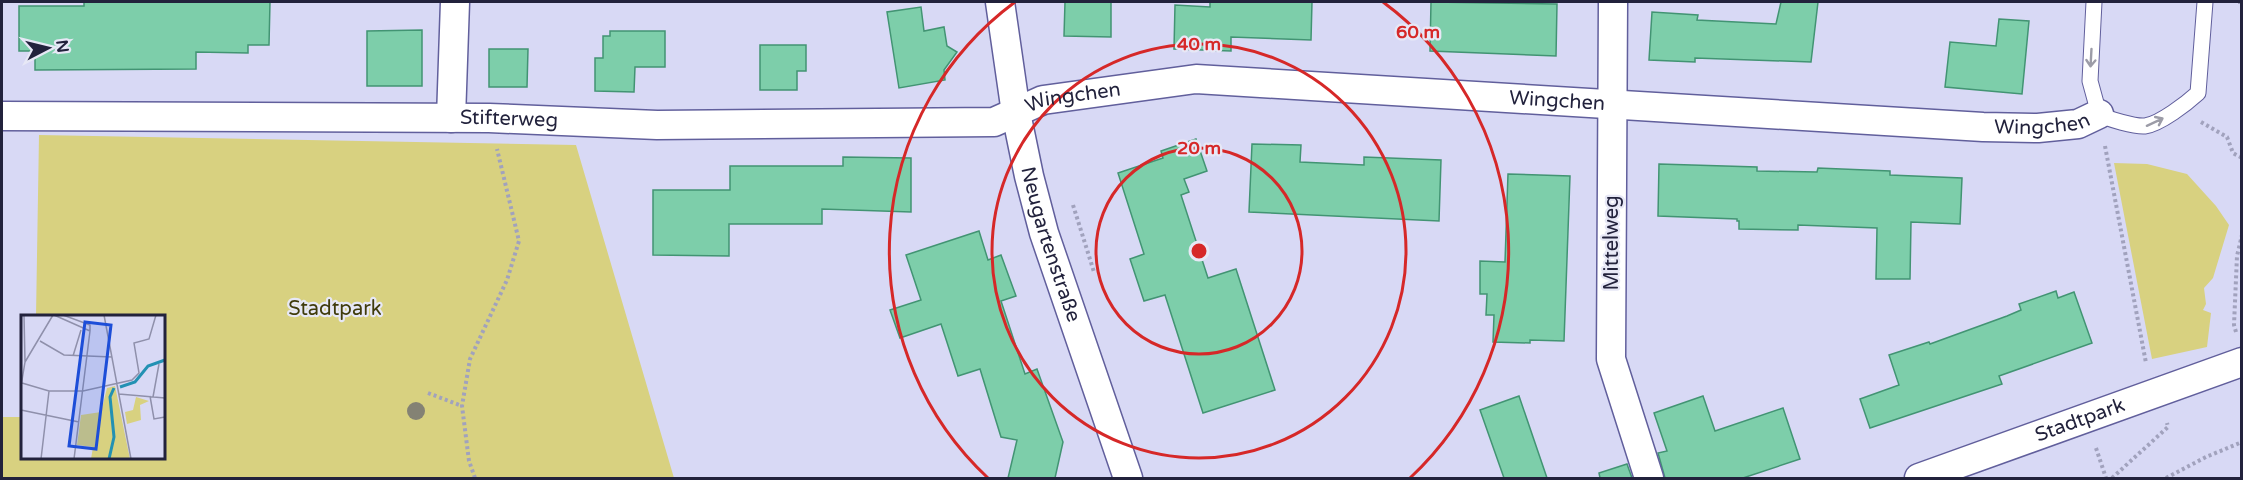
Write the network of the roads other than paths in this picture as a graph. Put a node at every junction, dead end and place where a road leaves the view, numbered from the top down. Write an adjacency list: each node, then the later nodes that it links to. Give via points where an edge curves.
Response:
1 (455, 2): 10 (street)
2 (1000, 2): 7 (street, Neugartenstraße)
3 (1613, 2): 6 (street, Mittelweg)
4 (2094, 2): 8 (lane, one-way to 8, via 2090,81)
5 (2205, 2): 8 (lane, one-way to 5, via 2145,126 2180,110 2198,93)
6 (1612, 103): 7 (street, Wingchen, via 1196,79 1043,100); 8 (street, Wingchen, via 2038,128 2078,124); 13 (street, Mittelweg, via 1611,359)
7 (1016, 113): 10 (street, Stifterweg, via 994,122 657,125); 12 (street, Neugartenstraße, via 1044,233)
8 (2099, 114)
9 (2, 116): 10 (street, Stifterweg)
10 (451, 118)
11 (2240, 352): 14 (street, Stadtpark, via 2156,392)
12 (1128, 478)
13 (1649, 478)
14 (1919, 478)

